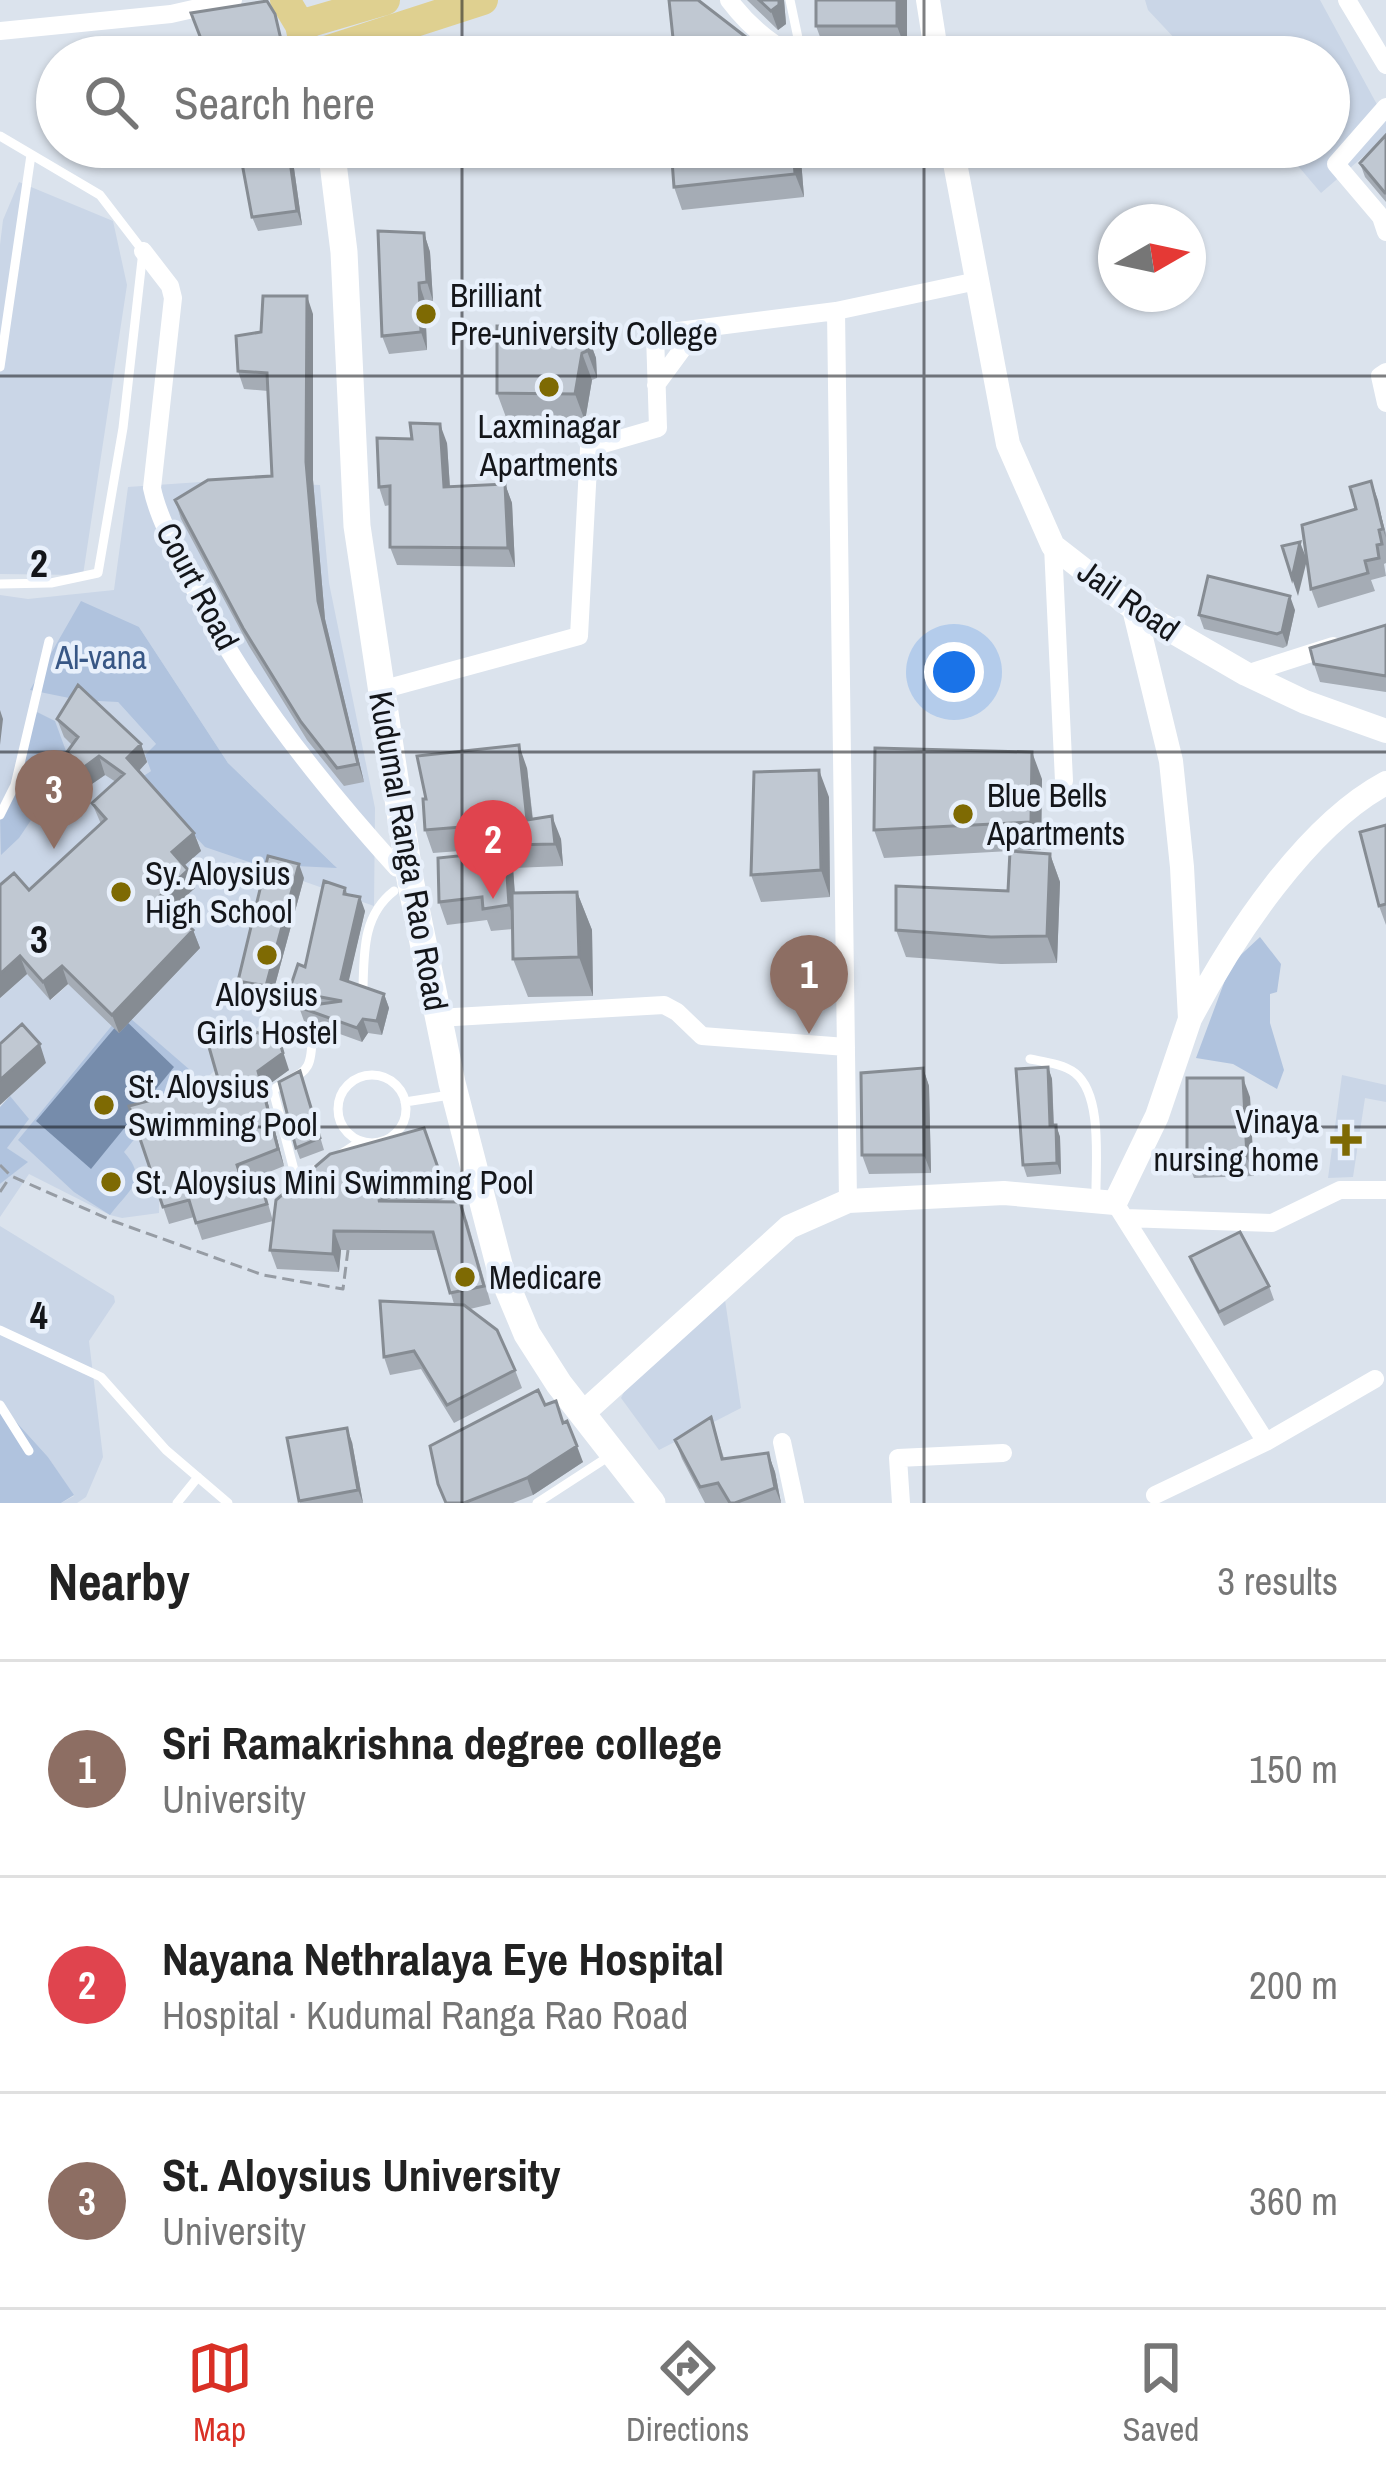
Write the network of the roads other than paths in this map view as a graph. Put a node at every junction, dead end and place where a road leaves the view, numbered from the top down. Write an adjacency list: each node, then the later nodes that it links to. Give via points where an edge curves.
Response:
1 (233, 0): 8 (street)
2 (483, 0): 7 (main road)
3 (729, 0): 9 (street)
4 (790, 0): 10 (lane)
5 (928, 0): 11 (street)
6 (1347, 0): 12 (street)
7 (327, 24)
8 (0, 31)
9 (768, 36)
10 (796, 36)
11 (934, 36)
12 (1386, 65)
13 (1386, 107): 15 (street)
14 (0, 136): 16 (lane)
15 (1350, 148)
16 (32, 154): 17 (lane); 27 (lane)
17 (36, 156)
18 (55, 168): 23 (lane, via 100,195)
19 (334, 168): 39 (main road, Kudumal Ranga Rao Road, via 357,526)
20 (956, 168): 24 (street, Jail Road)
21 (1339, 168): 22 (street)
22 (1386, 232)
23 (143, 250): 32 (lane, via 98,572); 44 (street, Court Road, via 173,298 152,488 157,508 201,606 321,784)
24 (977, 280): 25 (street); 31 (street, Jail Road, via 1008,444)
25 (836, 311): 26 (street); 49 (street)
26 (697, 329): 29 (street); 29 (street, via 655,334)
27 (0, 367)
28 (1386, 372): 30 (street)
29 (656, 386): 39 (street, via 658,428 589,448 579,636)
30 (1386, 403)
31 (1053, 546): 33 (street, Jail Road); 41 (street)
32 (0, 584)
33 (1133, 609): 36 (street, Jail Road); 38 (street)
34 (49, 641): 43 (lane, via 15,785)
35 (1343, 643): 37 (street)
36 (1198, 647): 37 (street, Jail Road); 38 (street, via 1160,654)
37 (1246, 674): 40 (street, Jail Road)
38 (1152, 685): 47 (street, via 1171,761)
39 (381, 690): 44 (main road, Kudumal Ranga Rao Road)
40 (1386, 730)
41 (1064, 781)
42 (1386, 782): 47 (street, via 1320,832 1246,922)
43 (0, 815)
44 (404, 881): 45 (lane, via 370,922); 46 (main road, Kudumal Ranga Rao Road)
45 (363, 988)
46 (439, 1018): 49 (street, via 664,1005 702,1036); 51 (main road, Kudumal Ranga Rao Road)
47 (1190, 1019): 56 (street, via 1157,1116)
48 (312, 1035): 53 (lane, via 306,1072 273,1090 295,1174)
49 (847, 1047): 55 (street)
50 (1030, 1059): 56 (lane, via 1071,1070 1088,1086)
51 (455, 1094): 52 (lane); 60 (main road, Kudumal Ranga Rao Road, via 500,1272 550,1389)
52 (405, 1102): 53 (lane, via 394,1134); 53 (lane, via 386,1078 347,1085 339,1116)
53 (361, 1141)
54 (1386, 1190): 56 (street, via 1340,1190 1272,1223)
55 (848, 1201): 56 (street, via 1004,1192); 60 (street, via 789,1227)
56 (1112, 1207): 62 (street)
57 (0, 1330): 66 (lane, via 101,1377)
58 (1376, 1379): 62 (street)
59 (0, 1405): 63 (lane)
60 (582, 1414): 65 (main road, Kudumal Ranga Rao Road)
61 (782, 1442): 72 (street)
62 (1266, 1442): 67 (street)
63 (29, 1451)
64 (1003, 1453): 73 (street, via 898,1458)
65 (613, 1454): 70 (lane); 71 (main road, Kudumal Ranga Rao Road)
66 (198, 1477): 68 (lane); 69 (lane)
67 (1155, 1496)
68 (177, 1503)
69 (228, 1503)
70 (537, 1503)
71 (652, 1503)
72 (795, 1503)
73 (901, 1503)

